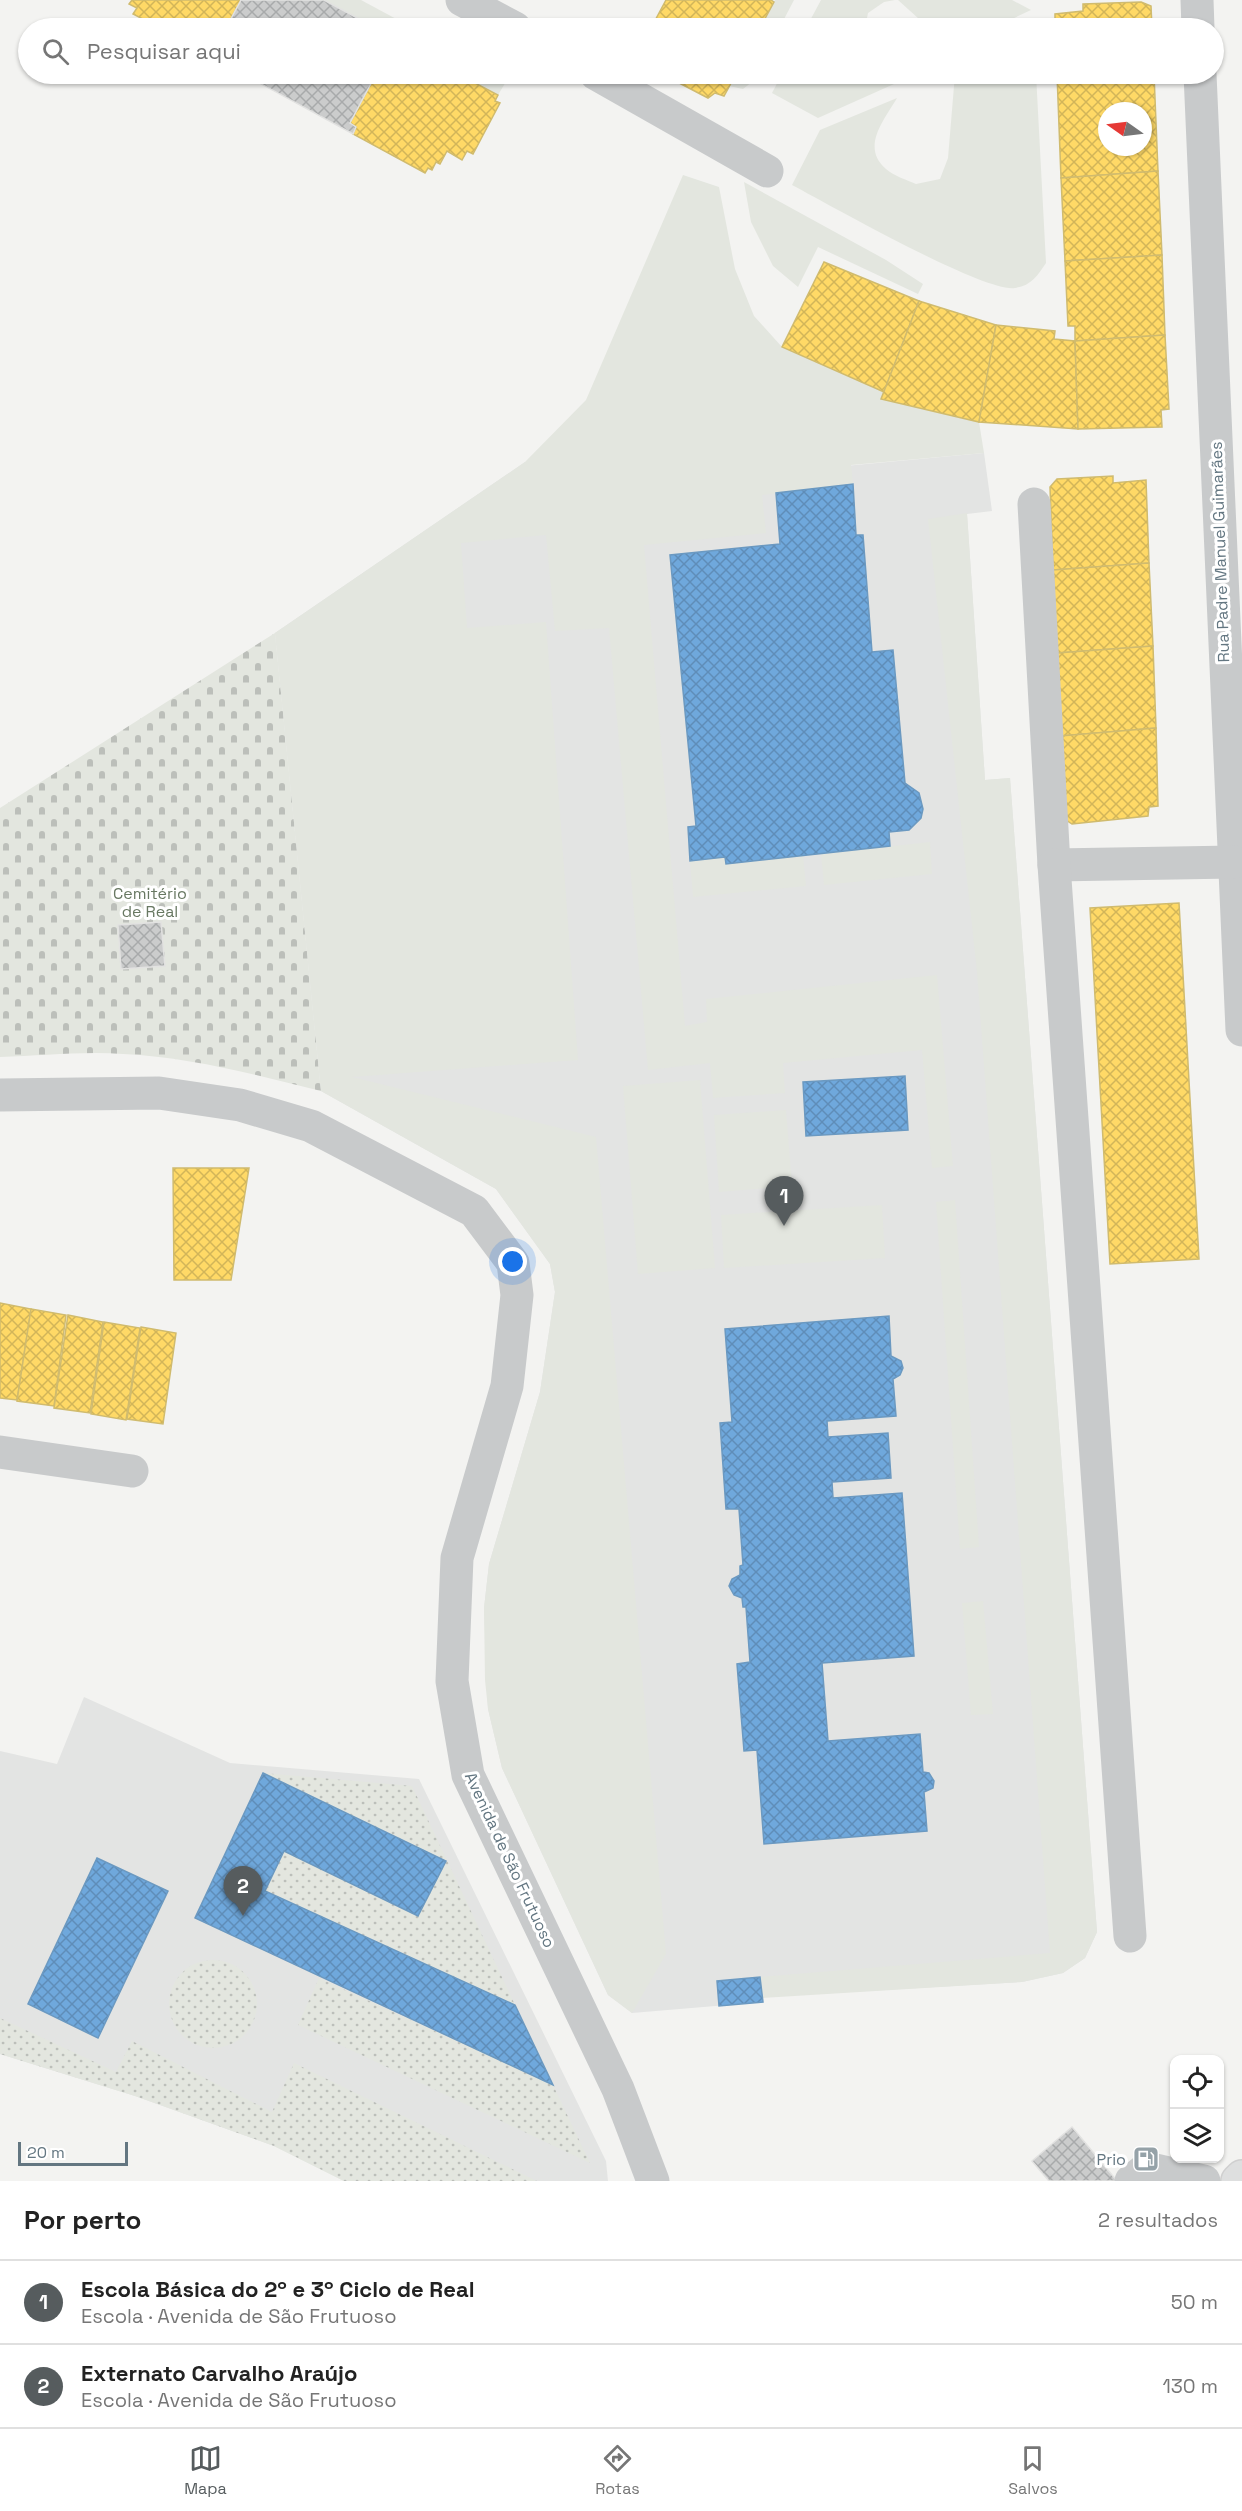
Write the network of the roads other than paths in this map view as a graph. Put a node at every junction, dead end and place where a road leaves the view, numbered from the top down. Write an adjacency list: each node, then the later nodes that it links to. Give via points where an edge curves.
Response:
1 (462, 0): 3 (street)
2 (1197, 0): 4 (street)
3 (496, 18)
4 (1198, 18)
5 (614, 84): 7 (street)
6 (1200, 84): 9 (street, Rua Padre Manuel Guimarães)
7 (767, 171)
8 (1034, 504): 10 (street)
9 (1234, 862): 10 (street); 11 (street, Rua Padre Manuel Guimarães)
10 (1054, 865): 15 (street)
11 (1242, 1030)
12 (0, 1095): 17 (street, Avenida de São Frutuoso, via 159,1092 240,1105 311,1126 474,1211 513,1263 517,1295 507,1386 457,1558 452,1681 468,1775 618,2089)
13 (0, 1452): 14 (street)
14 (132, 1471)
15 (1130, 1936)
16 (1242, 2177): 20 (main road)
17 (653, 2181)
18 (1131, 2181): 19 (street, via 1147,2168)
19 (1204, 2181)
20 (1238, 2181)

